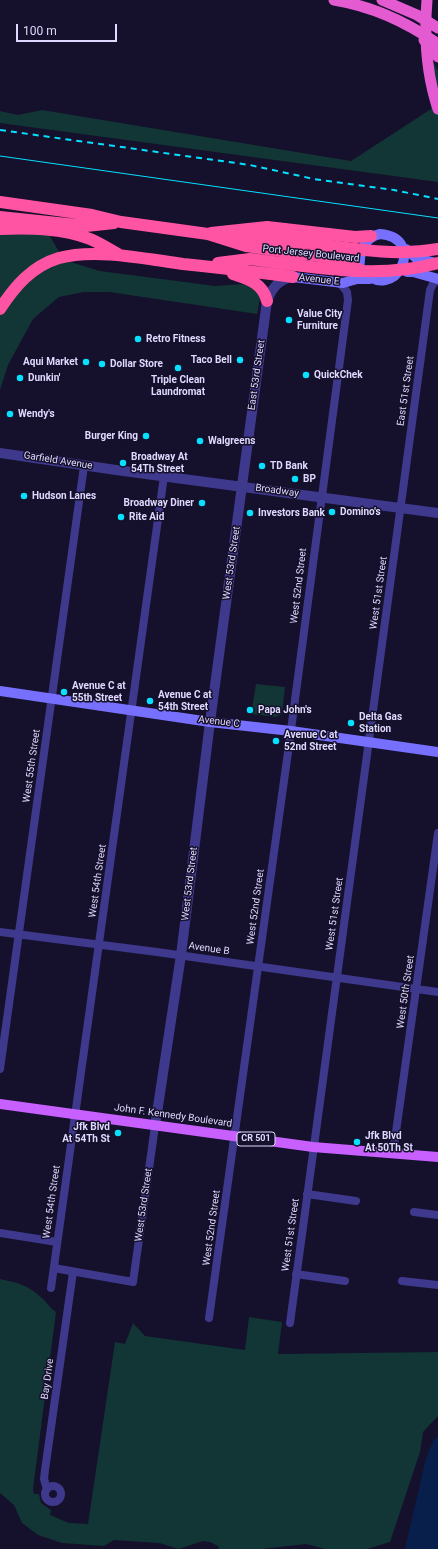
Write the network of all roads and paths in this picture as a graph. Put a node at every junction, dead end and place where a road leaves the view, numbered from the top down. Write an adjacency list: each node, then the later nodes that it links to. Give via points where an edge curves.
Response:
1 (334, 0): 4 (highway, via 370,9)
2 (382, 0): 5 (highway, via 411,12)
3 (427, 0): 8 (highway, bridge, via 426,52)
4 (410, 27): 6 (highway); 7 (highway)
5 (438, 28)
6 (438, 44)
7 (438, 57)
8 (438, 109)
9 (0, 202): 11 (highway, via 92,215)
10 (0, 217): 11 (highway, via 86,226)
11 (121, 222): 13 (highway)
12 (0, 228): 18 (highway, via 72,234 91,240)
13 (208, 234): 14 (highway, via 267,226 356,237); 16 (highway); 17 (highway, Port Jersey Boulevard, bridge, via 249,235 387,253)
14 (368, 241): 15 (main road, via 380,234 386,234); 19 (highway, via 360,250 351,254); 22 (main road, via 360,260)
15 (400, 242): 20 (main road, via 416,258); 23 (main road, via 405,258)
16 (246, 246): 19 (highway); 21 (highway)
17 (438, 249)
18 (119, 255): 21 (highway); 29 (highway, via 81,255 49,262 22,280)
19 (326, 257): 22 (highway, via 351,264)
20 (438, 263): 21 (highway, Port Jersey Boulevard, bridge, via 365,272 250,259)
21 (205, 265): 24 (highway); 28 (highway, via 254,282 262,288)
22 (360, 270): 25 (main road)
23 (394, 276): 25 (main road, via 384,280); 26 (main road, via 413,272)
24 (293, 277): 27 (main road, Avenue E); 28 (street, East 53rd Street, via 276,285)
25 (370, 279): 27 (main road, Avenue E)
26 (438, 279): 36 (street, East 51st Street, via 430,290)
27 (340, 283): 35 (street, West 52nd Street, via 347,292 348,300)
28 (267, 301): 34 (street, East 53rd Street)
29 (0, 309)
30 (0, 452): 31 (street, Garfield Avenue)
31 (84, 466): 32 (street, Garfield Avenue); 39 (street, West 55th Street)
32 (116, 470): 33 (street, Broadway)
33 (164, 476): 34 (street, Broadway); 40 (street, West 54th Street)
34 (242, 486): 35 (street, Broadway); 41 (street, West 53rd Street)
35 (321, 497): 36 (street, Broadway); 42 (street, West 52nd Street)
36 (400, 508): 37 (street, Broadway); 43 (street, West 51st Street)
37 (438, 513)
38 (0, 691): 39 (main road, Avenue C)
39 (51, 697): 40 (main road, Avenue C); 47 (street, West 55th Street)
40 (131, 710): 41 (main road, Avenue C); 48 (street, West 54th Street)
41 (210, 722): 42 (main road, Avenue C); 49 (street, West 53rd Street)
42 (291, 731): 43 (main road, Avenue C); 50 (street, West 52nd Street)
43 (369, 742): 44 (main road, Avenue C); 51 (street, West 51st Street)
44 (438, 752)
45 (438, 833): 52 (street, West 50th Street)
46 (0, 932): 47 (street, Avenue B)
47 (19, 934): 48 (street, Avenue B); 54 (street, West 55th Street)
48 (99, 944): 49 (street, Avenue B); 56 (street, West 54th Street)
49 (181, 956): 50 (street, Avenue B); 57 (street, West 53rd Street)
50 (258, 966): 51 (street, Avenue B); 58 (street, West 52nd Street)
51 (336, 978): 52 (street, Avenue B); 59 (street, West 51st Street)
52 (416, 989): 53 (street, Avenue B); 60 (street, West 50th Street)
53 (438, 992)
54 (0, 1069)
55 (0, 1104): 56 (main road, John F. Kennedy Boulevard / CR 501)
56 (75, 1114): 57 (main road, John F. Kennedy Boulevard / CR 501); 67 (street, West 54th Street)
57 (155, 1126): 58 (main road, John F. Kennedy Boulevard / CR 501); 69 (street, West 53rd Street, via 133,1282)
58 (235, 1136): 59 (main road, John F. Kennedy Boulevard / CR 501); 75 (street, West 52nd Street)
59 (313, 1147): 60 (main road, John F. Kennedy Boulevard / CR 501); 62 (street, West 51st Street)
60 (393, 1153): 61 (main road, John F. Kennedy Boulevard / CR 501)
61 (438, 1157)
62 (307, 1194): 63 (street); 70 (street, West 51st Street)
63 (356, 1201)
64 (414, 1212): 65 (street)
65 (438, 1215)
66 (0, 1233): 67 (street)
67 (57, 1242): 68 (street, West 54th Street)
68 (54, 1268): 69 (street); 74 (street, West 54th Street)
69 (73, 1272): 77 (street, Bay Drive, via 45,1470)
70 (296, 1274): 72 (street); 76 (street, West 51st Street)
71 (402, 1280): 73 (street)
72 (345, 1281)
73 (438, 1285)
74 (51, 1288)
75 (209, 1318)
76 (290, 1322)
77 (47, 1489)

